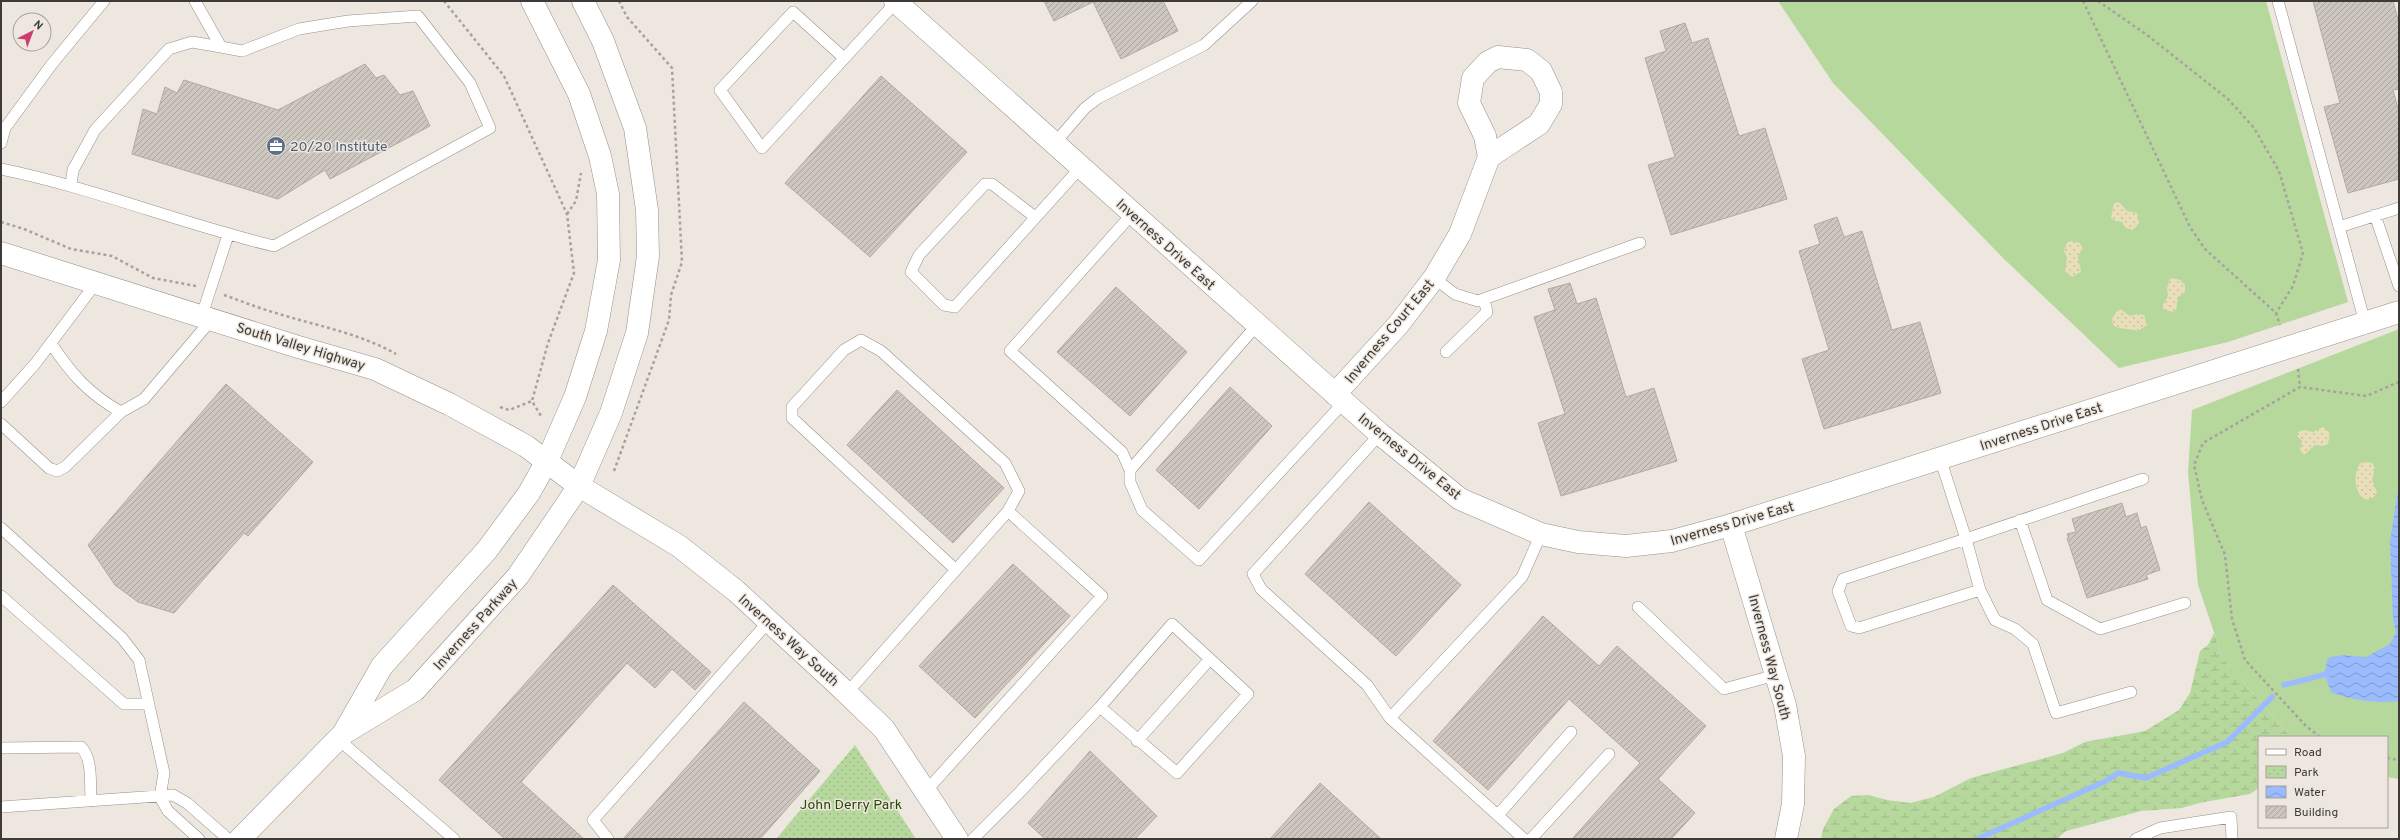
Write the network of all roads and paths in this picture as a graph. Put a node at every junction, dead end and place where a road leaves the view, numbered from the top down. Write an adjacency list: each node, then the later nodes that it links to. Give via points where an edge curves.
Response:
1 (104, 1): 13 (lane, via 52,64 6,128)
2 (194, 1): 11 (lane)
3 (444, 1): 46 (path, via 504,76 567,214 574,273 548,343)
4 (532, 1): 54 (main road, Inverness Parkway, via 579,94 600,156 608,194 609,260 596,331 576,396)
5 (583, 1): 57 (main road, Inverness Parkway, via 603,40 635,128 647,210 648,256 636,333 611,413)
6 (895, 1): 12 (lane); 14 (main road, Inverness Drive East)
7 (1252, 1): 14 (lane, via 1204,45 1098,98 1085,108)
8 (2083, 1): 34 (path, via 2190,227 2205,249)
9 (2098, 1): 34 (path, via 2147,35 2228,99 2254,128 2279,171 2303,253 2293,286)
10 (2278, 1): 24 (lane)
11 (221, 47): 18 (lane, via 192,42 169,49 95,130 73,170); 25 (lane, via 242,51 299,29 348,21 418,16 470,83 490,128 274,246)
12 (844, 58): 12 (lane, via 762,148 720,90 793,12)
13 (1, 143)
14 (1054, 144): 16 (main road, Inverness Drive East)
15 (1489, 157): 15 (main road, via 1540,124 1551,104 1551,92 1542,71 1527,60 1498,58 1488,62 1473,78 1469,104 1485,136); 28 (main road, Inverness Court East, via 1460,234)
16 (1080, 168): 20 (main road, Inverness Drive East); 22 (lane)
17 (1, 169): 18 (lane)
18 (71, 185): 25 (lane)
19 (2399, 208): 21 (lane)
20 (1132, 214): 37 (main road, Inverness Drive East); 55 (lane, via 1010,351 1122,452)
21 (2375, 215): 24 (lane); 30 (lane)
22 (1035, 217): 22 (lane, via 955,307 944,305 911,272 919,256 986,184 992,184)
23 (1, 222): 31 (path, via 71,249 112,256 153,278 180,281)
24 (2339, 227): 36 (lane)
25 (228, 235): 31 (lane)
26 (1640, 244): 32 (lane)
27 (1, 253): 29 (main road, South Valley Highway)
28 (1434, 278): 32 (lane, via 1455,294 1478,301); 45 (main road, Inverness Court East)
29 (96, 283): 35 (main road, South Valley Highway); 39 (lane)
30 (2399, 286)
31 (209, 290): 35 (lane); 41 (path, via 337,330 380,345)
32 (1484, 299): 40 (lane, via 1487,312)
33 (2399, 312): 36 (main road, Inverness Drive East)
34 (2276, 313): 38 (path)
35 (207, 317): 49 (lane, via 144,399); 54 (main road, South Valley Highway, via 375,369 449,404 526,446)
36 (2365, 323): 53 (main road, Inverness Drive East)
37 (1257, 325): 45 (main road, Inverness Drive East); 55 (lane)
38 (2280, 325)
39 (51, 343): 47 (lane); 49 (lane, via 69,371 102,402)
40 (1446, 352)
41 (400, 356)
42 (2298, 369): 44 (path)
43 (2399, 382): 44 (path, via 2366,396)
44 (2300, 387): 79 (path, via 2203,443 2194,465 2202,500 2225,555 2232,619 2245,660 2306,726)
45 (1340, 398): 52 (main road, Inverness Drive East); 55 (lane, via 1199,560 1142,510 1130,482)
46 (532, 401): 48 (path, via 509,410); 50 (path)
47 (1, 402)
48 (494, 405)
49 (121, 412): 51 (lane, via 65,467 57,471 49,468)
50 (541, 416)
51 (1, 424)
52 (1380, 434): 62 (main road, Inverness Drive East, via 1460,498); 76 (lane, via 1253,574 1261,589 1367,685)
53 (1940, 458): 60 (main road, Inverness Drive East); 63 (lane)
54 (547, 461): 57 (main road, South Valley Highway); 78 (main road, Inverness Parkway, via 529,492 487,550 382,666)
55 (1130, 470)
56 (2143, 479): 59 (lane)
57 (579, 486): 69 (main road, Inverness Way South, via 679,546); 78 (main road, Inverness Parkway, via 518,576 415,690)
58 (1008, 511): 64 (lane); 64 (lane, via 1019,491 1005,463 881,351 861,340 844,350 792,407 792,418); 85 (lane, via 1102,596)
59 (2020, 520): 63 (lane); 67 (lane, via 2048,600 2100,629)
60 (1731, 525): 62 (main road, Inverness Drive East, via 1672,541 1626,546 1578,542); 71 (main road, Inverness Way South)
61 (1, 528): 74 (lane, via 122,638 139,660)
62 (1541, 534): 76 (lane, via 1522,577)
63 (1966, 539): 65 (lane); 65 (lane, via 1843,579 1838,591 1851,626 1859,628)
64 (956, 570): 73 (lane)
65 (1980, 590): 72 (lane, via 1995,620 2015,629 2033,644 2056,713)
66 (1, 596): 74 (lane, via 124,704)
67 (2185, 603)
68 (1638, 607): 71 (lane, via 1724,689)
69 (769, 621): 73 (main road, Inverness Way South); 94 (lane, via 593,820)
70 (1210, 659): 75 (lane, via 1172,624); 80 (lane); 80 (lane, via 1248,694 1176,774)
71 (1776, 675): 99 (main road, Inverness Way South, via 1786,705 1794,756 1793,804)
72 (2131, 692)
73 (847, 693): 85 (main road, Inverness Way South, via 884,730)
74 (149, 704): 86 (lane, via 164,773)
75 (1100, 707): 80 (lane); 96 (lane)
76 (1390, 718): 89 (lane)
77 (1571, 732): 89 (lane)
78 (340, 736): 92 (main road, Inverness Parkway); 93 (lane)
79 (2319, 736)
80 (1137, 741)
81 (1, 748): 87 (lane, via 81,747 88,762)
82 (1609, 754): 98 (lane)
83 (2388, 758): 84 (path)
84 (2399, 760)
85 (926, 791): 95 (main road, Inverness Way South)
86 (160, 795): 87 (lane); 90 (lane, via 168,811); 91 (lane, via 173,794 187,803)
87 (91, 801): 88 (lane)
88 (1, 807)
89 (1498, 815): 97 (lane)
90 (199, 839)
91 (228, 839)
92 (240, 839)
93 (454, 839)
94 (608, 839)
95 (957, 839)
96 (973, 839)
97 (1524, 839)
98 (1531, 839)
99 (1786, 839)
100 (2136, 839): 101 (lane, via 2160,828 2231,817)
101 (2232, 839)

